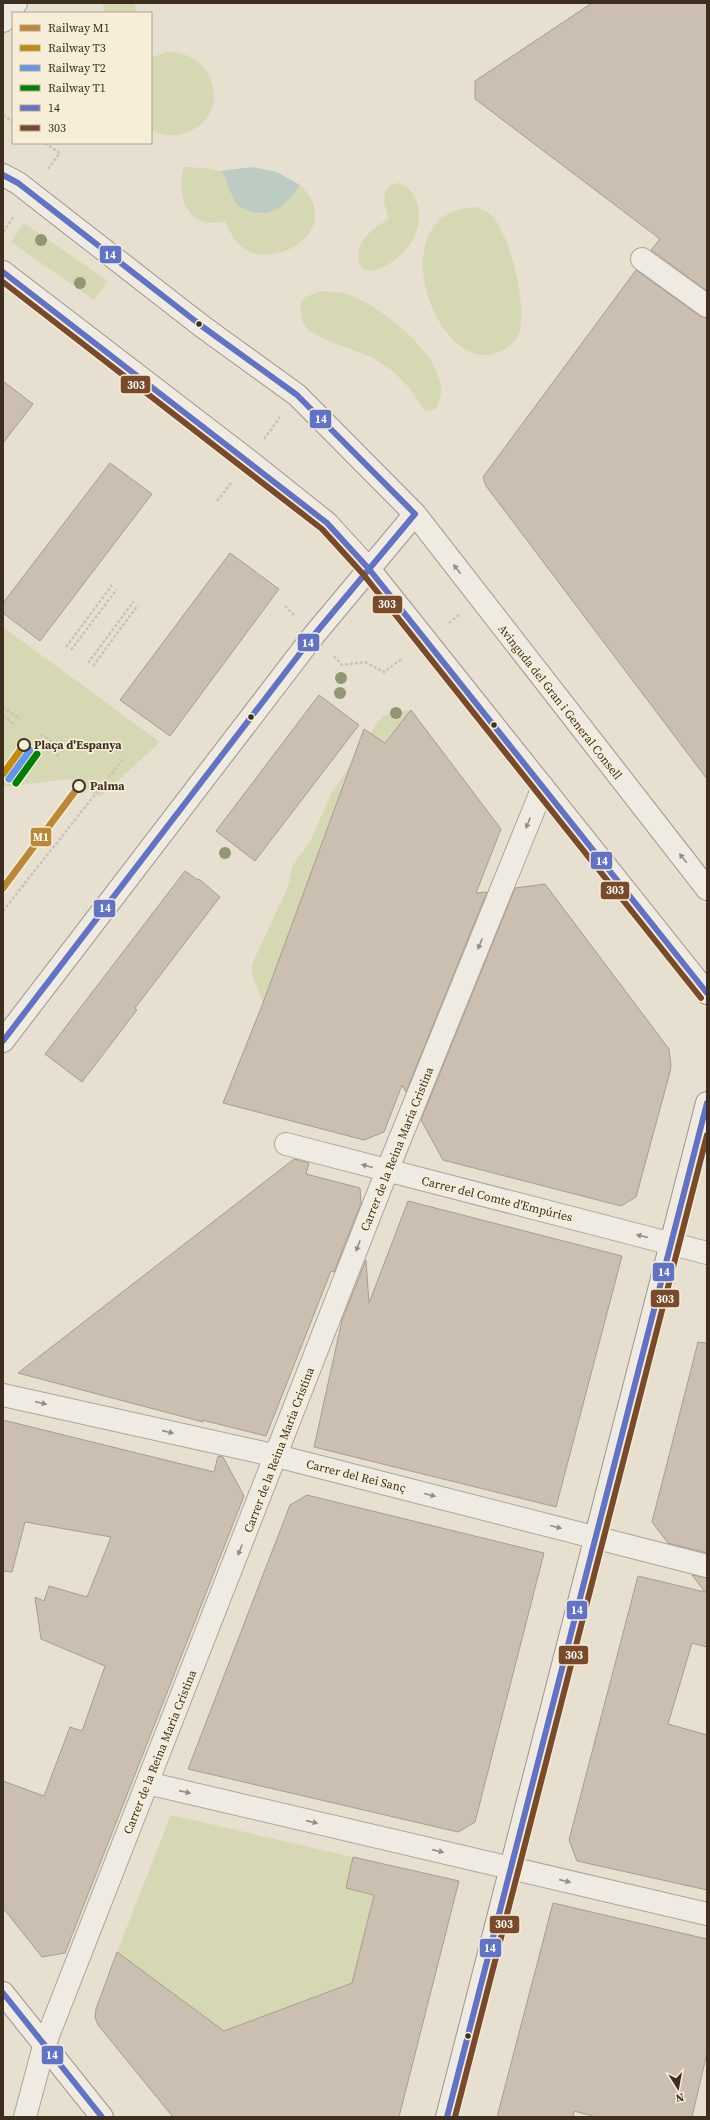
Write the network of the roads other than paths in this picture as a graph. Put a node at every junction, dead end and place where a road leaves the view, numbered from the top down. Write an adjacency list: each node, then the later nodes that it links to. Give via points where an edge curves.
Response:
1 (16, 3): 2 (street)
2 (3, 21)
3 (3, 175): 7 (street, via 297,396)
4 (642, 259): 6 (street)
5 (3, 272): 8 (street, via 248,460 327,524)
6 (707, 306)
7 (414, 514): 8 (street); 10 (street, Avinguda del Gran i General Consell, one-way to 7)
8 (369, 569): 9 (street); 12 (street, via 314,635)
9 (543, 787): 11 (street); 15 (street, Carrer de la Reina Maria Cristina, one-way to 15)
10 (707, 889)
11 (707, 993)
12 (3, 1041)
13 (707, 1102): 16 (street)
14 (286, 1144): 15 (street, Carrer del Comte d'Empúries, one-way to 14)
15 (387, 1171): 16 (street, Carrer del Comte d'Empúries, one-way to 15); 19 (street, Carrer de la Reina Maria Cristina, one-way to 19)
16 (671, 1243): 17 (street, Carrer del Comte d'Empúries); 20 (street)
17 (707, 1252)
18 (3, 1395): 19 (street, Carrer del Rei Sanç, one-way to 19)
19 (277, 1456): 20 (street, Carrer del Rei Sanç, one-way to 20); 22 (street, Carrer de la Reina Maria Cristina, one-way to 22)
20 (595, 1537): 21 (street, Carrer del Rei Sanç); 23 (street)
21 (707, 1566)
22 (147, 1783): 23 (street, one-way to 23); 26 (street, Carrer de la Reina Maria Cristina)
23 (511, 1868): 24 (street, one-way to 24); 29 (street)
24 (707, 1914)
25 (3, 1993): 26 (street)
26 (44, 2046): 27 (street, Carrer de la Reina Maria Cristina); 28 (street)
27 (25, 2117)
28 (102, 2117)
29 (447, 2117)

